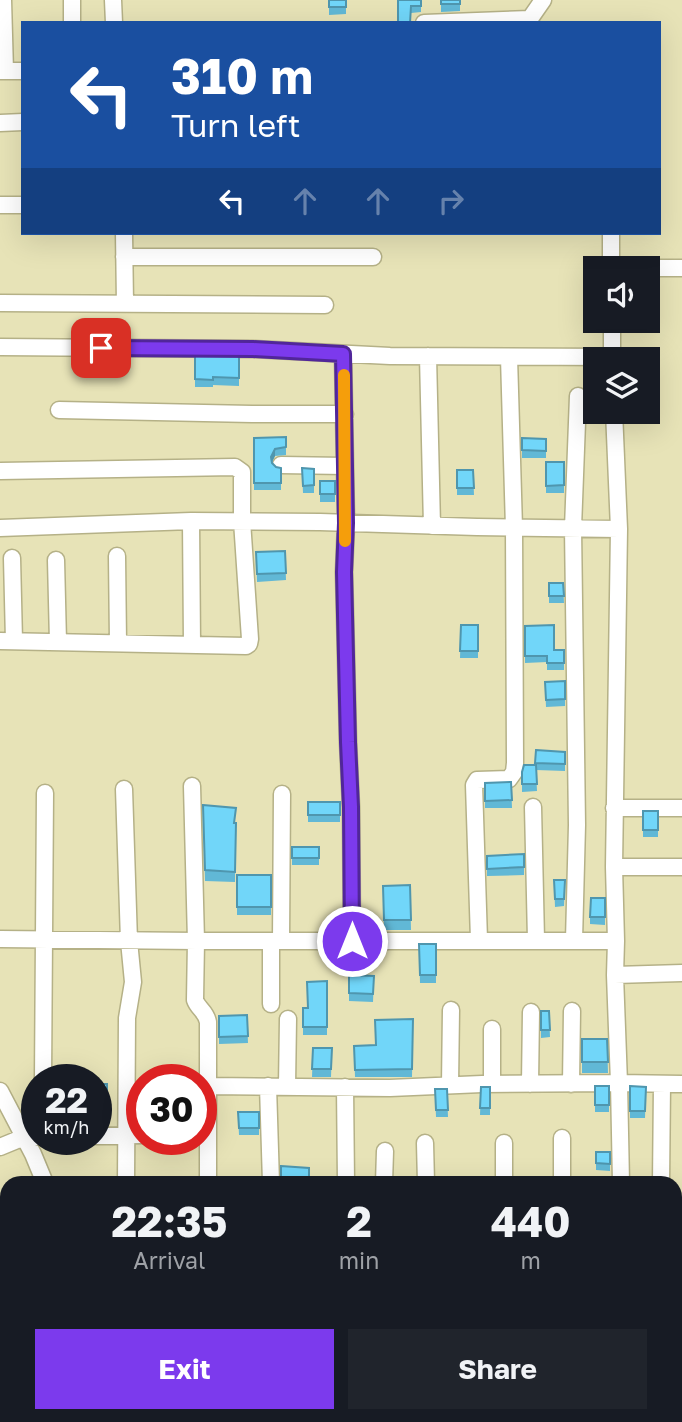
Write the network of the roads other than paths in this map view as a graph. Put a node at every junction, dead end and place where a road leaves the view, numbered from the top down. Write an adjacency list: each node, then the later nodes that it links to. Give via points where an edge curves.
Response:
1 (3, 0): 8 (street)
2 (72, 0): 5 (street)
3 (113, 0): 6 (street)
4 (543, 0): 7 (street)
5 (72, 21)
6 (114, 21)
7 (528, 21)
8 (3, 71): 9 (street)
9 (21, 71)
10 (21, 122): 11 (street)
11 (0, 123)
12 (0, 205): 13 (street)
13 (21, 205)
14 (124, 235): 17 (street)
15 (611, 235): 16 (street)
16 (611, 256)
17 (124, 257): 18 (street); 22 (street)
18 (373, 257)
19 (660, 268): 20 (street)
20 (682, 268)
21 (0, 303): 22 (street)
22 (125, 304): 23 (street)
23 (325, 305)
24 (0, 347): 25 (street)
25 (343, 354): 26 (street); 31 (street)
26 (428, 356): 27 (street); 39 (street)
27 (509, 357): 28 (street); 41 (street)
28 (583, 358)
29 (578, 396): 42 (street)
30 (59, 410): 31 (street)
31 (345, 414): 34 (street)
32 (615, 424): 43 (street)
33 (281, 465): 34 (street)
34 (345, 466): 38 (street)
35 (0, 471): 37 (street, via 235,467 242,472)
36 (191, 521): 37 (street); 40 (street); 50 (street)
37 (242, 522): 38 (street); 50 (street, via 249,644)
38 (346, 523): 39 (street); 68 (street)
39 (432, 526): 41 (street)
40 (0, 528)
41 (514, 528): 42 (street); 63 (street, via 515,763 509,779 477,780 474,785)
42 (573, 528): 43 (street); 65 (street)
43 (619, 529): 56 (street)
44 (117, 556): 49 (street)
45 (12, 558): 47 (street)
46 (56, 560): 48 (street)
47 (7, 641): 48 (street)
48 (58, 642): 49 (street)
49 (118, 643): 50 (street)
50 (192, 644)
51 (192, 786): 66 (street)
52 (124, 789): 62 (street)
53 (45, 793): 61 (street)
54 (282, 794): 67 (street)
55 (533, 807): 64 (street)
56 (614, 808): 57 (street); 58 (street)
57 (682, 808)
58 (614, 867): 59 (street); 69 (street)
59 (682, 867)
60 (0, 939): 61 (street)
61 (45, 940): 62 (street); 78 (street)
62 (129, 940): 66 (street); 79 (street, via 133,982 127,1018)
63 (479, 940): 64 (street); 68 (street)
64 (536, 940): 65 (street)
65 (574, 940): 69 (street)
66 (195, 941): 67 (street); 80 (street, via 194,1000 208,1022)
67 (276, 941): 68 (street); 72 (street)
68 (352, 941)
69 (616, 941): 71 (street)
70 (682, 973): 71 (street)
71 (615, 975): 81 (street)
72 (271, 1004)
73 (451, 1010): 86 (street)
74 (572, 1011): 84 (street)
75 (531, 1012): 83 (street)
76 (288, 1019): 90 (street)
77 (492, 1030): 82 (street)
78 (43, 1064)
79 (130, 1064)
80 (209, 1064)
81 (619, 1083): 84 (street); 87 (street); 112 (street)
82 (492, 1084): 83 (street); 86 (street)
83 (530, 1084): 84 (street)
84 (571, 1084)
85 (682, 1084): 87 (street)
86 (450, 1085): 91 (street)
87 (662, 1085): 113 (street)
88 (217, 1086): 89 (street)
89 (268, 1086): 90 (street); 106 (street)
90 (287, 1086): 91 (street)
91 (345, 1087): 107 (street)
92 (0, 1091): 93 (street)
93 (21, 1123)
94 (562, 1138): 111 (street)
95 (21, 1139): 98 (street)
96 (425, 1143): 109 (street)
97 (504, 1143): 110 (street)
98 (0, 1147)
99 (385, 1151): 108 (street)
100 (36, 1155): 103 (street)
101 (131, 1155): 104 (street)
102 (206, 1155): 105 (street)
103 (43, 1176)
104 (127, 1176)
105 (208, 1176)
106 (271, 1176)
107 (346, 1176)
108 (384, 1176)
109 (426, 1176)
110 (504, 1176)
111 (562, 1176)
112 (621, 1176)
113 (661, 1176)

